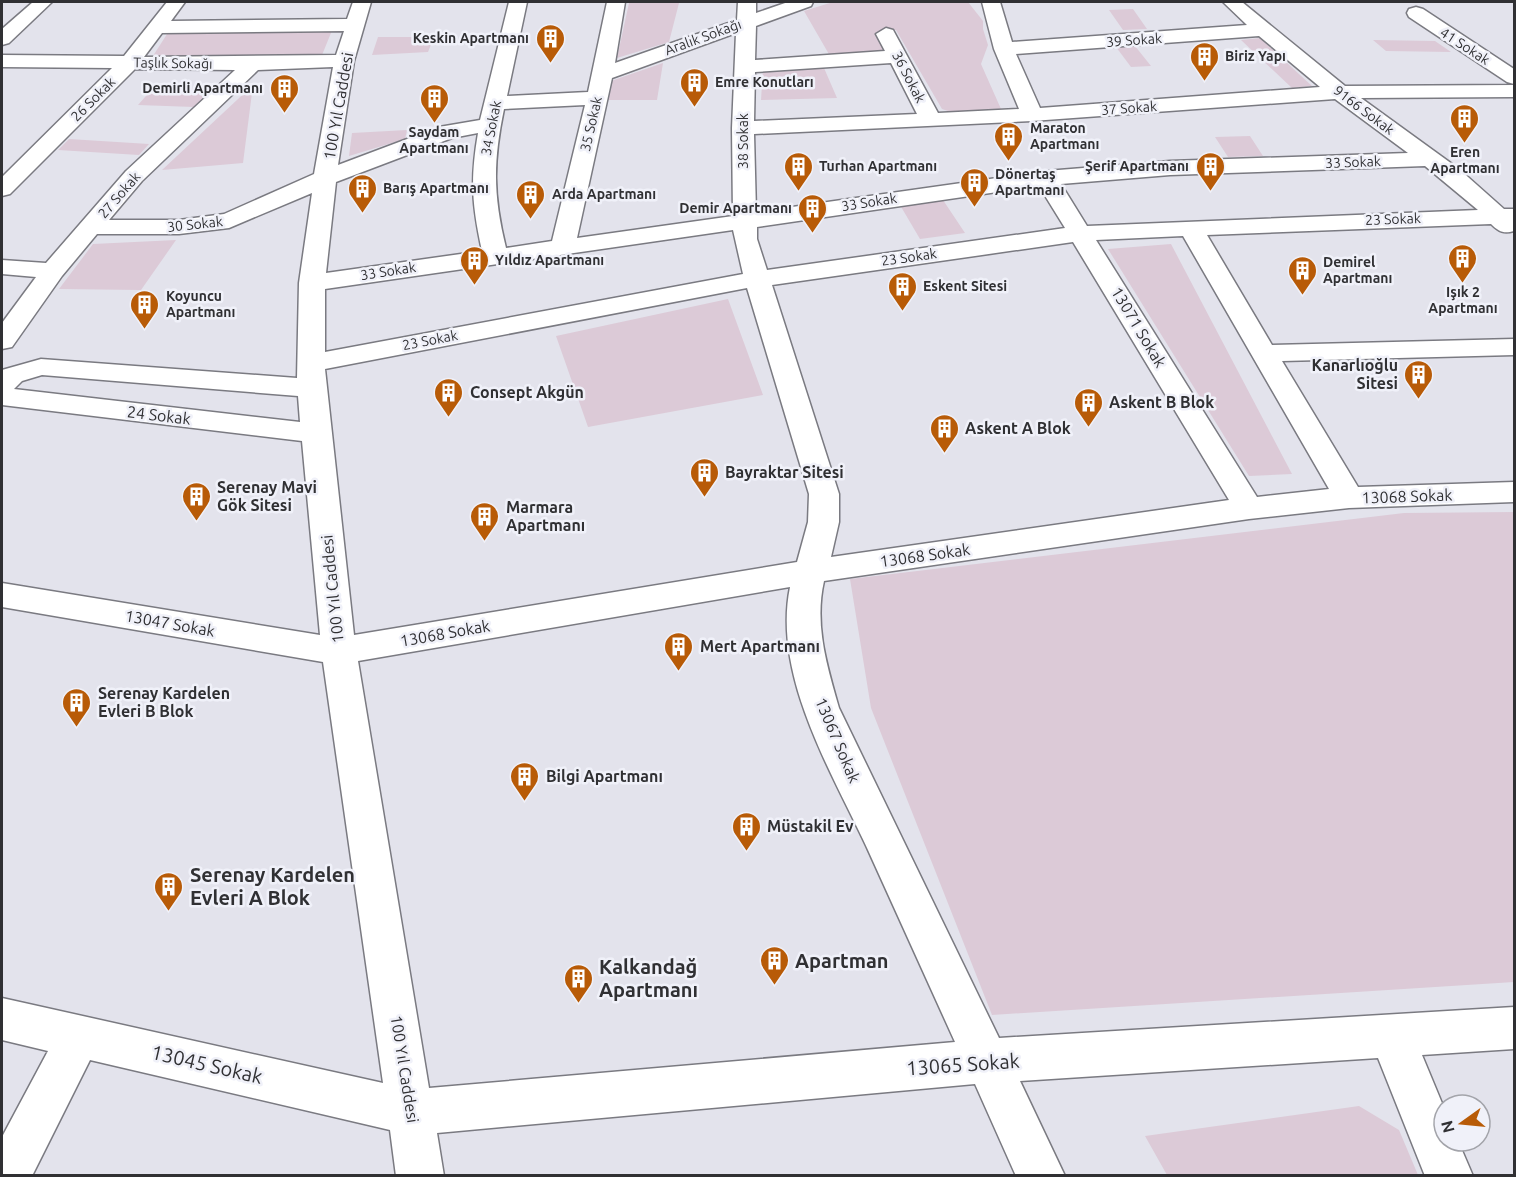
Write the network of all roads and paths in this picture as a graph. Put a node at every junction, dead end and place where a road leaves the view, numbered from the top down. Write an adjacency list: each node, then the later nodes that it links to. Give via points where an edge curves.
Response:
1 (43, 2): 14 (street)
2 (176, 2): 11 (street, 26 Sokak)
3 (518, 2): 27 (street, 34 Sokak)
4 (616, 2): 22 (street, 35 Sokak)
5 (804, 2): 8 (street, Aralık Sokağı)
6 (991, 2): 15 (street)
7 (1232, 2): 12 (street, 9166 Sokak)
8 (746, 11): 21 (street, 38 Sokak); 22 (street, Aralık Sokağı)
9 (358, 13): 11 (street); 18 (street, 100 Yıl Caddesi)
10 (1416, 14): 23 (street, 41 Sokak)
11 (156, 27): 19 (street, 26 Sokak)
12 (1264, 30): 15 (street, 39 Sokak); 25 (street, 9166 Sokak)
13 (886, 34): 16 (street, 36 Sokak)
14 (2, 39)
15 (1004, 49): 28 (street)
16 (899, 56): 21 (street); 29 (street, 36 Sokak)
17 (2, 61): 19 (street, Taşlık Sokağı)
18 (345, 61): 20 (street, Taşlık Sokağı); 32 (street, 100 Yıl Caddesi)
19 (129, 63): 20 (street, Taşlık Sokağı); 34 (street, 26 Sokak)
20 (254, 64): 37 (street, 27 Sokak, via 134,176)
21 (744, 67): 30 (street, 38 Sokak)
22 (603, 74): 26 (street, 35 Sokak)
23 (1515, 78)
24 (1515, 91): 25 (street, 37 Sokak)
25 (1339, 92): 28 (street, 37 Sokak); 31 (street, 9166 Sokak)
26 (596, 98): 27 (street); 41 (street, 35 Sokak)
27 (493, 114): 32 (street); 42 (street, 34 Sokak, via 483,171 484,207)
28 (1032, 115): 29 (street, 37 Sokak)
29 (931, 120): 30 (street, 37 Sokak)
30 (743, 128): 36 (street, 38 Sokak)
31 (1430, 159): 33 (street, 33 Sokak, via 1170,168); 35 (street, 9166 Sokak)
32 (325, 178): 37 (street, 30 Sokak, via 229,221 179,227); 46 (street, 100 Yıl Caddesi)
33 (1046, 178): 36 (street, 33 Sokak); 39 (street, 13071 Sokak)
34 (2, 189)
35 (1506, 216): 38 (street, 23 Sokak); 40 (street, 9166 Sokak)
36 (744, 221): 41 (street, 33 Sokak); 45 (street, 38 Sokak)
37 (92, 227): 44 (street, 27 Sokak)
38 (1190, 227): 39 (street, 23 Sokak); 49 (street)
39 (1082, 232): 45 (street, 23 Sokak); 56 (street, 13071 Sokak)
40 (1515, 236)
41 (563, 246): 42 (street, 33 Sokak)
42 (495, 255): 46 (street, 33 Sokak)
43 (2, 267): 44 (street)
44 (53, 271): 47 (street, 27 Sokak)
45 (757, 279): 50 (street, 23 Sokak); 57 (street, 13067 Sokak, via 824,494 827,514)
46 (312, 283): 50 (street, 100 Yıl Caddesi)
47 (2, 341)
48 (1515, 347): 49 (street)
49 (1264, 353): 55 (street)
50 (311, 375): 51 (street, 23 Sokak, via 41,367 12,375); 53 (street, 100 Yıl Caddesi)
51 (2, 385)
52 (2, 396): 53 (street, 24 Sokak)
53 (316, 433): 59 (street, 100 Yıl Caddesi)
54 (1515, 492): 55 (street, 13068 Sokak)
55 (1349, 498): 56 (street, 13068 Sokak)
56 (1249, 508): 57 (street, 13068 Sokak)
57 (809, 572): 59 (street, 13068 Sokak); 64 (street, 13067 Sokak, via 803,604 806,648 821,708)
58 (6, 603): 59 (street, 13047 Sokak)
59 (339, 651): 65 (street, 100 Yıl Caddesi)
60 (2, 1019): 62 (street, 13045 Sokak)
61 (1515, 1028): 63 (street, 13065 Sokak)
62 (80, 1035): 65 (street, 13045 Sokak); 66 (street)
63 (1392, 1037): 64 (street, 13065 Sokak); 69 (street)
64 (986, 1061): 65 (street, 13065 Sokak); 68 (street, 13067 Sokak)
65 (412, 1112): 67 (street, 100 Yıl Caddesi)
66 (6, 1176)
67 (420, 1176)
68 (1041, 1176)
69 (1449, 1176)

